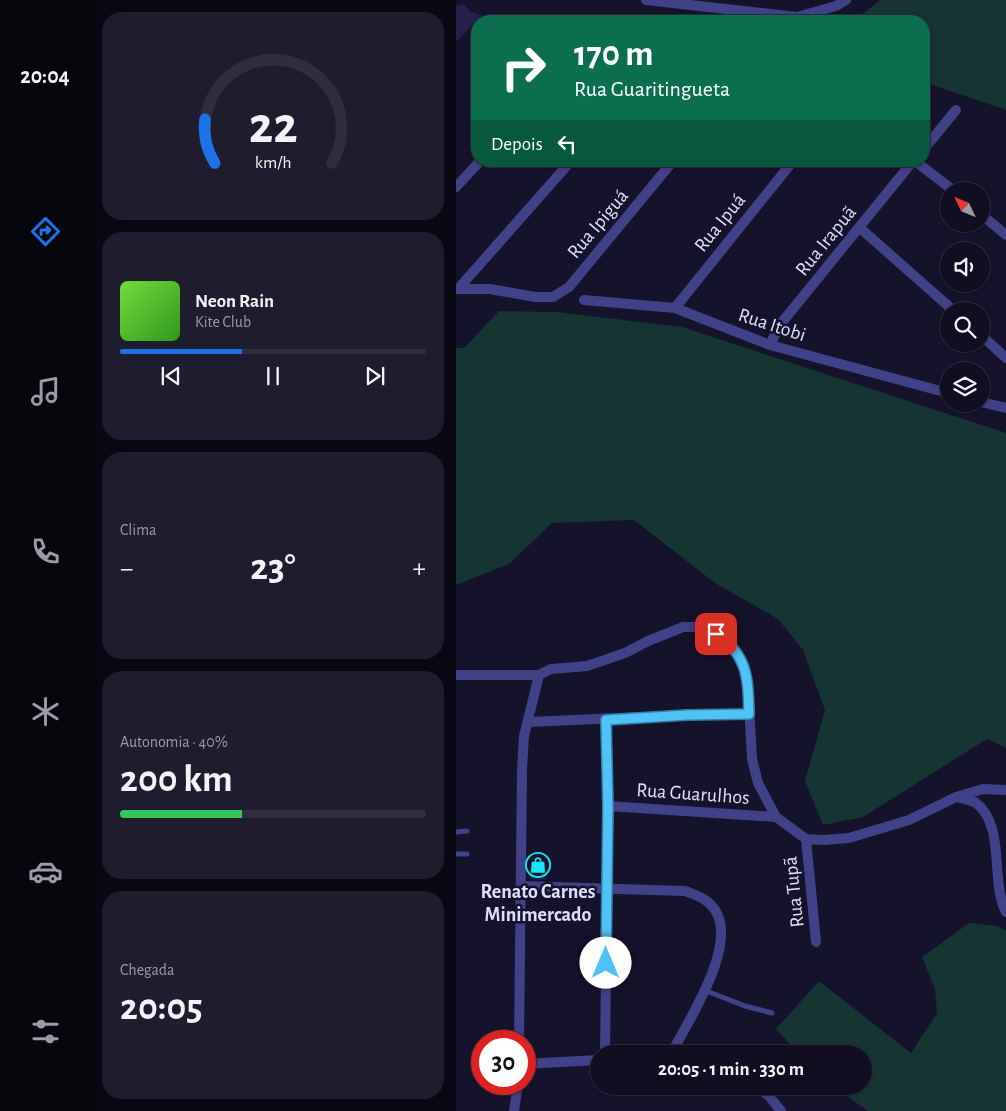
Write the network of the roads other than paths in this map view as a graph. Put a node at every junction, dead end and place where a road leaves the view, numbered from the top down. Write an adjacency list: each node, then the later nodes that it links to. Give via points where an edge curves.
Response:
1 (646, 0): 3 (street)
2 (846, 0): 4 (street)
3 (764, 15)
4 (808, 15)
5 (956, 110): 6 (street)
6 (930, 142)
7 (474, 167): 14 (street)
8 (566, 167): 18 (street)
9 (668, 167): 18 (street, Rua Ipiguá, via 568,286 553,297)
10 (788, 167): 21 (street, Rua Ipuá)
11 (909, 167): 16 (street, Rua Irapuã)
12 (922, 167): 13 (street)
13 (942, 182)
14 (456, 187)
15 (990, 222): 17 (street)
16 (860, 228): 20 (street); 23 (street, Rua Irapuã, via 779,326)
17 (1006, 235)
18 (457, 289)
19 (584, 300): 21 (street, Rua Itobi)
20 (944, 302)
21 (675, 308): 23 (street, Rua Itobi)
22 (990, 343): 24 (street)
23 (770, 345): 25 (street, Rua Itobi)
24 (1006, 358)
25 (940, 391)
26 (990, 404): 27 (street)
27 (1006, 408)
28 (456, 675): 29 (street)
29 (539, 675): 30 (street, via 551,670 603,662 683,627 700,628 730,643 738,653 748,686); 32 (street)
30 (749, 714): 31 (street); 36 (street, via 752,758 758,783)
31 (606, 720): 32 (street); 35 (street)
32 (529, 722): 42 (street, via 524,736 520,805)
33 (1006, 790): 34 (street, via 983,789)
34 (956, 797): 39 (street, via 882,829 848,838); 44 (street, via 975,803 995,831 1000,852 1000,893)
35 (608, 806): 36 (street, Rua Guarulhos); 43 (street)
36 (776, 816): 39 (street)
37 (467, 831): 38 (lane)
38 (456, 832)
39 (806, 839): 45 (street, Rua Tupã)
40 (456, 854): 41 (lane)
41 (467, 854)
42 (520, 886): 43 (street); 48 (street)
43 (606, 890): 46 (street, via 685,891 710,903 721,925 721,941 716,964); 49 (street)
44 (1006, 912)
45 (816, 942)
46 (704, 990): 47 (lane); 50 (street)
47 (772, 1013)
48 (519, 1030)
49 (605, 1045)
50 (676, 1045)
51 (590, 1060): 52 (street)
52 (536, 1063)
53 (516, 1095): 55 (street)
54 (768, 1095): 56 (street)
55 (514, 1111)
56 (781, 1111)

